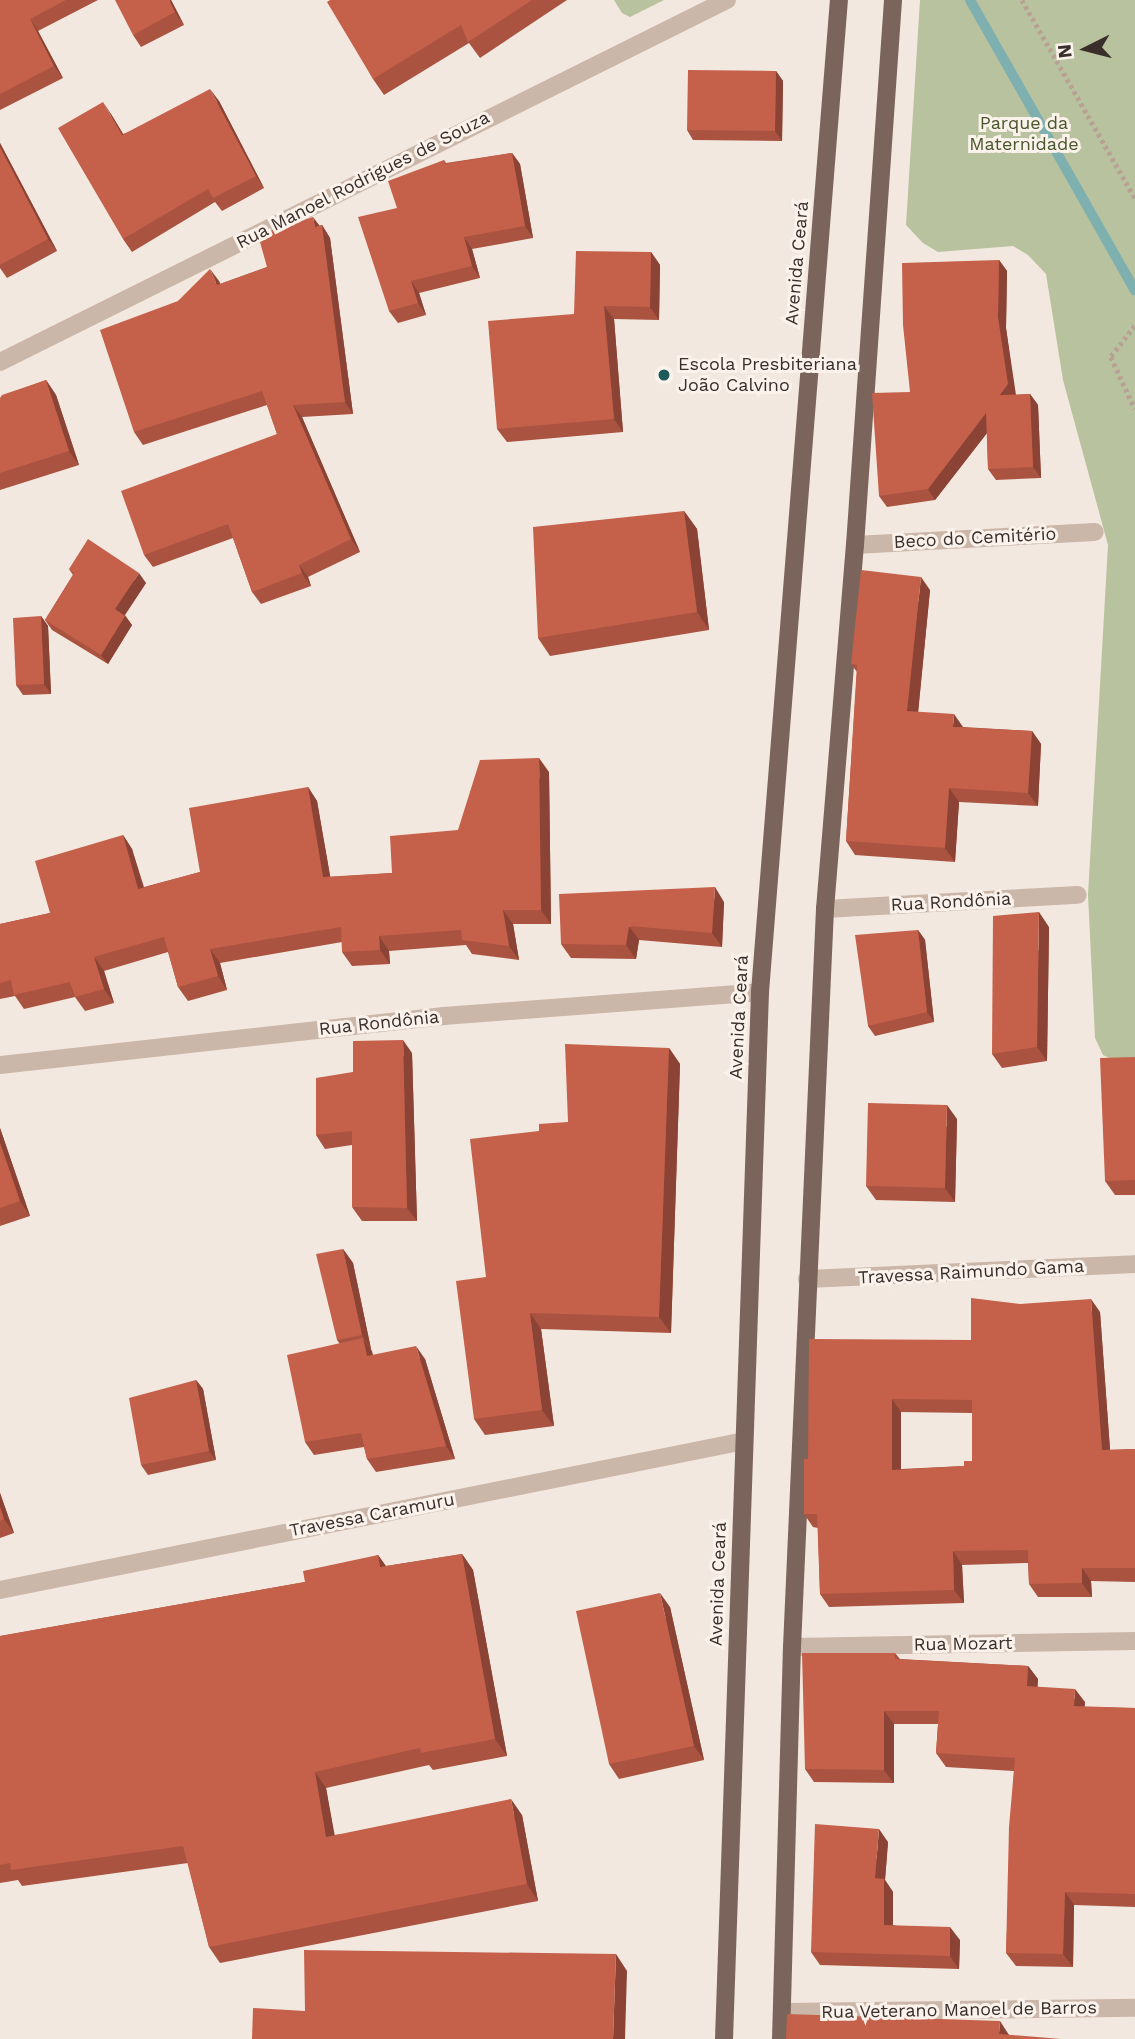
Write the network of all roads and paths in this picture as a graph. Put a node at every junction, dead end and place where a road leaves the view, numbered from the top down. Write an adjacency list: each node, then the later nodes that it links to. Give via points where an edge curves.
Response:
1 (727, 0): 5 (street, Rua Manoel Rodrigues de Souza)
2 (839, 0): 14 (main road, Avenida Ceará)
3 (893, 0): 11 (main road)
4 (1023, 0): 6 (path)
5 (695, 6): 8 (street, Rua Manoel Rodrigues de Souza)
6 (1135, 198)
7 (1135, 326): 9 (path, via 1111,357)
8 (0, 362)
9 (1135, 409)
10 (1095, 532): 11 (street, Beco do Cemitério)
11 (855, 545): 13 (main road)
12 (1078, 895): 13 (street, Rua Rondônia)
13 (825, 909): 17 (main road)
14 (760, 992): 15 (street, Rua Rondônia, via 444,1016); 18 (main road, Avenida Ceará)
15 (0, 1065)
16 (1135, 1264): 17 (street, Travessa Raimundo Gama)
17 (807, 1279): 21 (main road)
18 (744, 1441): 19 (street, Travessa Caramuru); 24 (main road, Avenida Ceará)
19 (0, 1590)
20 (1135, 1641): 21 (street, Rua Mozart)
21 (792, 1647): 23 (main road)
22 (1135, 2008): 23 (street, Rua Veterano Manoel de Barros)
23 (783, 2012): 25 (main road)
24 (724, 2039)
25 (782, 2039)

